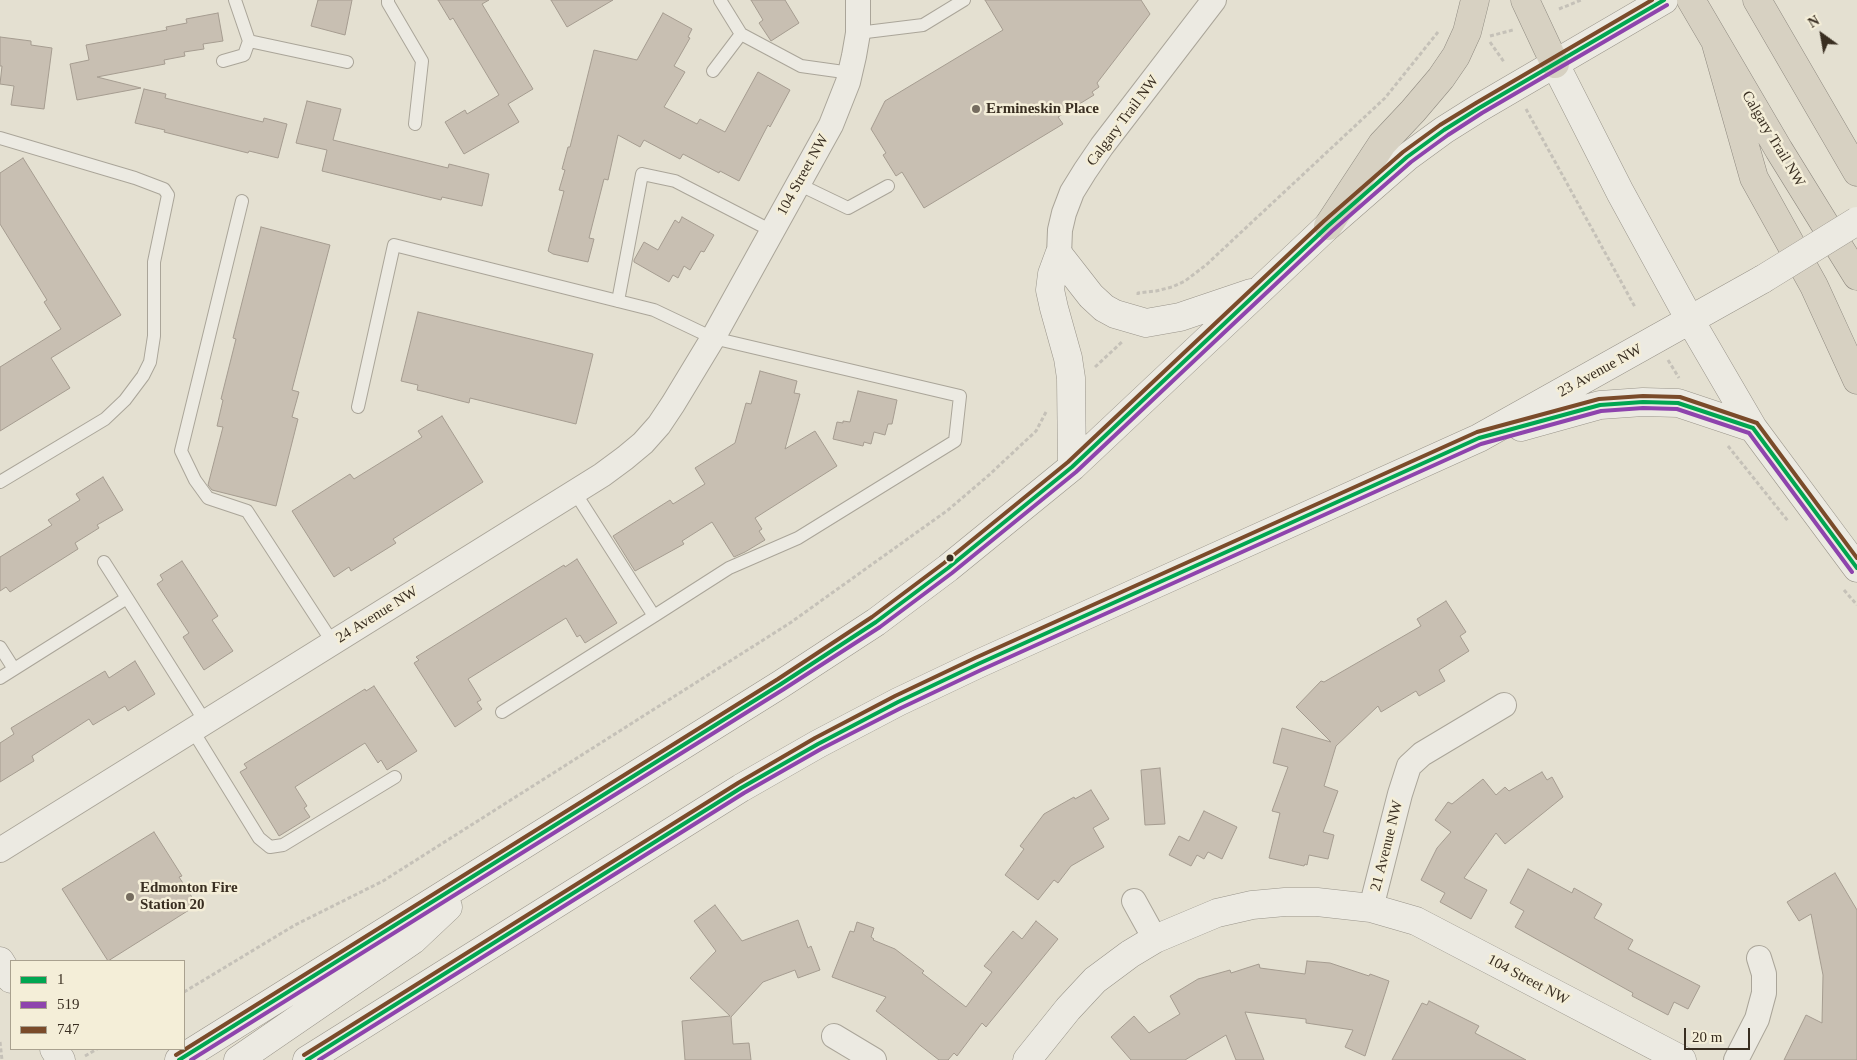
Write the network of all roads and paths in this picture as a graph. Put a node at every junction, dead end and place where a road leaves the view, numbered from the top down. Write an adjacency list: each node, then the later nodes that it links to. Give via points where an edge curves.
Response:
1 (235, 0): 18 (lane)
2 (388, 0): 27 (lane, via 422,61)
3 (720, 0): 17 (lane)
4 (858, 0): 16 (street, 104 Street NW)
5 (964, 0): 16 (lane, via 923,25)
6 (1214, 0): 36 (street, Calgary Trail NW, via 1102,146 1072,192 1060,230)
7 (1474, 0): 34 (highway, via 1467,32 1456,56 1430,91 1382,144)
8 (1525, 0): 23 (highway)
9 (1581, 0): 13 (path)
10 (1664, 0): 23 (main road)
11 (1691, 0): 19 (highway, Calgary Trail NW)
12 (1757, 0): 29 (highway)
13 (1560, 9)
14 (1442, 26): 41 (path, via 1386,98 1206,265 1172,287 1138,293)
15 (1514, 30): 22 (path, via 1487,37)
16 (858, 33): 25 (street, 104 Street NW)
17 (741, 34): 24 (lane); 25 (lane, via 801,66)
18 (249, 41): 20 (lane, via 244,54); 21 (lane)
19 (1716, 44): 37 (highway, Calgary Trail NW); 47 (highway, via 1754,178 1814,286)
20 (223, 61)
21 (348, 62)
22 (1504, 62)
23 (1555, 64): 34 (main road, via 1444,130 1407,157); 42 (main road)
24 (713, 71)
25 (850, 73): 30 (street, 104 Street NW, via 831,125)
26 (1525, 106): 40 (path)
27 (415, 124)
28 (0, 138): 54 (lane, via 135,178 164,189 168,195 154,262 154,336 150,362 143,376 126,400 105,420)
29 (1857, 172)
30 (798, 184): 31 (lane, via 848,208); 35 (street, 104 Street NW)
31 (888, 186)
32 (242, 201): 62 (lane, via 181,451 208,498 246,511)
33 (1857, 221): 42 (main road, 23 Avenue NW, bridge)
34 (1328, 226): 38 (main road)
35 (772, 231): 39 (lane, via 675,181 642,174); 43 (street, 104 Street NW)
36 (1059, 254): 41 (main road, via 1091,296 1104,308); 46 (main road, via 1050,290)
37 (1857, 276)
38 (1260, 291): 41 (main road, via 1163,321 1146,323); 53 (main road)
39 (618, 301): 43 (lane, via 654,310); 49 (lane, via 394,245)
40 (1635, 307)
41 (1130, 320): 46 (path, via 1122,344 1092,370)
42 (1690, 320): 50 (main road); 51 (main road, 23 Avenue NW)
43 (713, 338): 55 (street, 24 Avenue NW, via 673,404 643,443); 61 (lane, via 960,396 955,441 798,538 729,568)
44 (1666, 357): 45 (path)
45 (1675, 371)
46 (1071, 378): 53 (main road)
47 (1857, 380)
48 (1049, 403): 78 (path, via 1036,431 948,510 790,623 383,881 295,924)
49 (358, 407)
50 (1753, 428): 51 (main road, via 1678,402 1643,402 1595,406); 58 (main road)
51 (1479, 438): 86 (main road, 23 Avenue NW, via 978,664 826,740 741,788)
52 (1725, 442): 56 (path)
53 (1072, 467): 71 (main road, via 876,622)
54 (0, 482)
55 (574, 492): 61 (lane); 62 (street, 24 Avenue NW)
56 (1792, 526)
57 (104, 562): 59 (lane)
58 (1849, 577): 60 (path)
59 (127, 598): 64 (lane); 68 (lane)
60 (1857, 605)
61 (654, 616): 67 (lane)
62 (333, 643): 68 (street, 24 Avenue NW)
63 (0, 647): 64 (lane)
64 (14, 669): 65 (lane)
65 (0, 678)
66 (1504, 705): 73 (street, 21 Avenue NW, via 1422,754 1410,766)
67 (502, 712)
68 (200, 727): 69 (lane, via 259,838 270,846 283,845); 70 (street, 24 Avenue NW)
69 (395, 777)
70 (0, 850)
71 (498, 862): 84 (main road); 85 (main road, via 412,940)
72 (1134, 902): 74 (street)
73 (1371, 908): 74 (main road, 21 Avenue NW, via 1317,902 1252,906 1217,913); 89 (main road, 104 Street NW, via 1416,921)
74 (1155, 939): 88 (main road, 21 Avenue NW, via 1096,980)
75 (1759, 958): 90 (street, via 1764,974 1764,993 1757,1019)
76 (0, 961): 77 (main road)
77 (10, 977)
78 (185, 991)
79 (834, 1036): 87 (street)
80 (0, 1042): 82 (path)
81 (95, 1050): 83 (path)
82 (2, 1060)
83 (78, 1060)
84 (179, 1060)
85 (238, 1060)
86 (307, 1060)
87 (874, 1060)
88 (1027, 1060)
89 (1682, 1060)
90 (1736, 1060)

